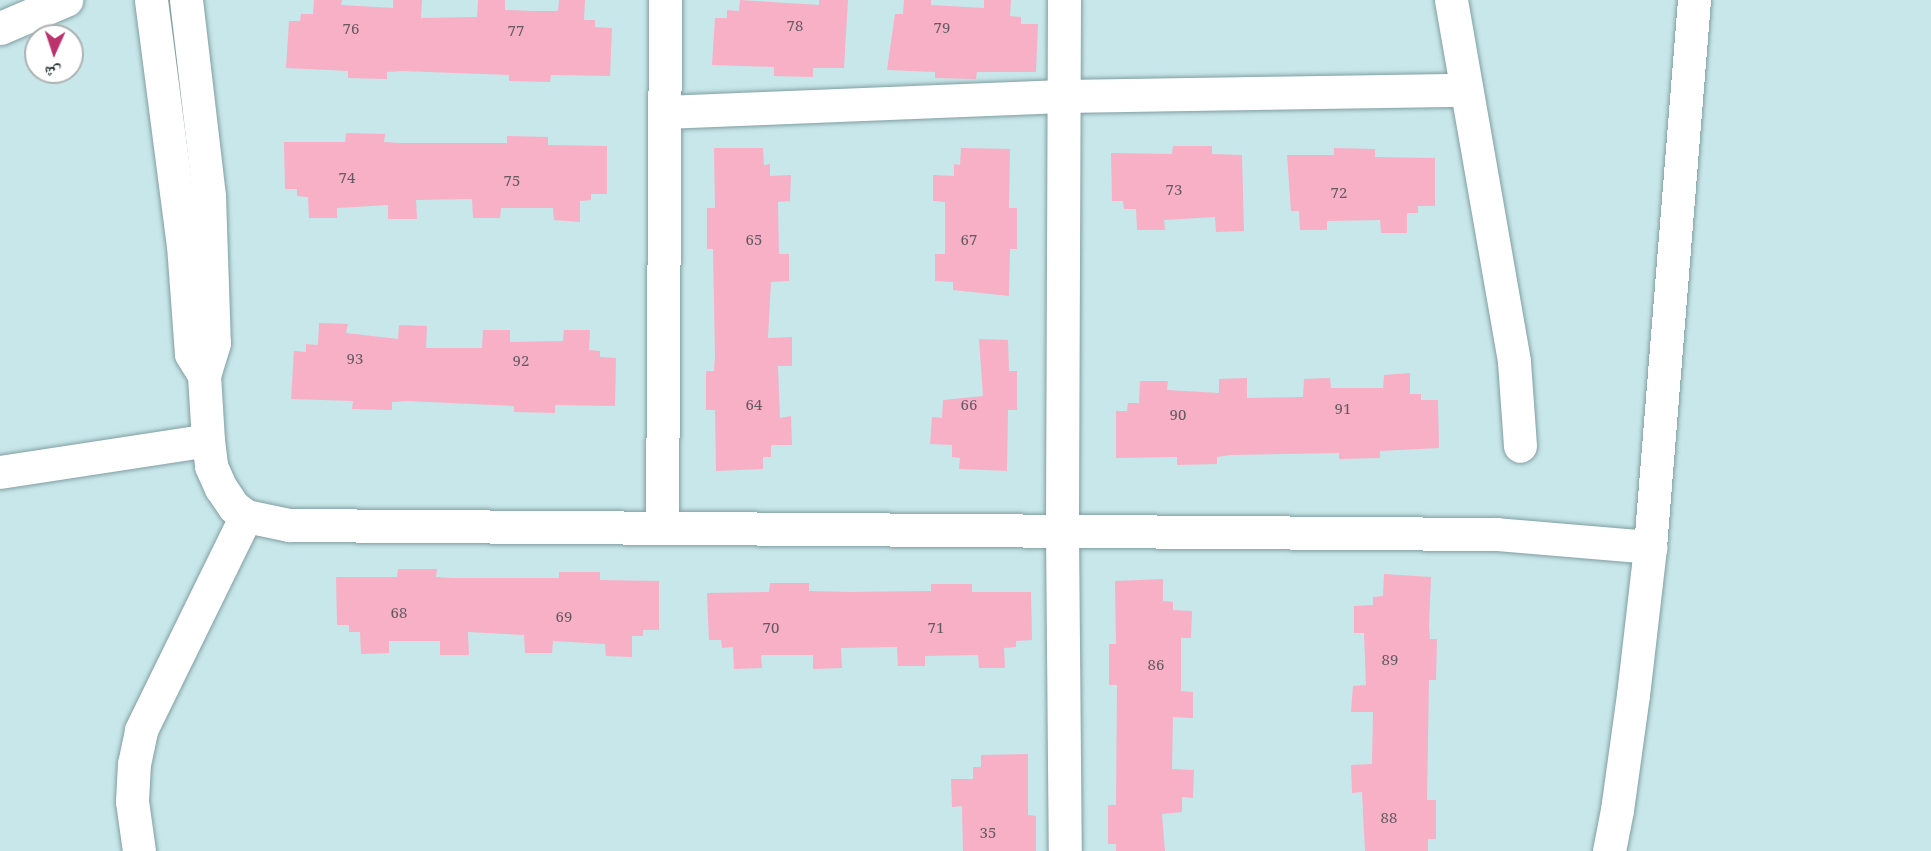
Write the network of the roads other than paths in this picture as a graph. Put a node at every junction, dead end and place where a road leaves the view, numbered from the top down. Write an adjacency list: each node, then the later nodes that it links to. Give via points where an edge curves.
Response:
1 (66, 0): 8 (street)
2 (151, 0): 12 (street, via 182,234 191,354)
3 (186, 0): 12 (street, via 211,232 214,344)
4 (665, 0): 11 (street)
5 (1064, 0): 10 (street)
6 (1450, 0): 9 (street)
7 (1694, 0): 19 (street)
8 (0, 28)
9 (1466, 90): 10 (street); 14 (street, via 1514,362)
10 (1063, 96): 11 (street); 18 (street)
11 (664, 112): 17 (street)
12 (204, 375): 13 (street)
13 (208, 440): 15 (street); 16 (street, via 211,466 221,488)
14 (1520, 446)
15 (0, 472)
16 (246, 516): 17 (street, via 289,525); 20 (street, via 141,730 132,801)
17 (662, 528): 18 (street)
18 (1062, 531): 19 (street, via 1496,534); 21 (street)
19 (1650, 546): 22 (street, via 1632,707)
20 (139, 851)
21 (1065, 851)
22 (1608, 851)

